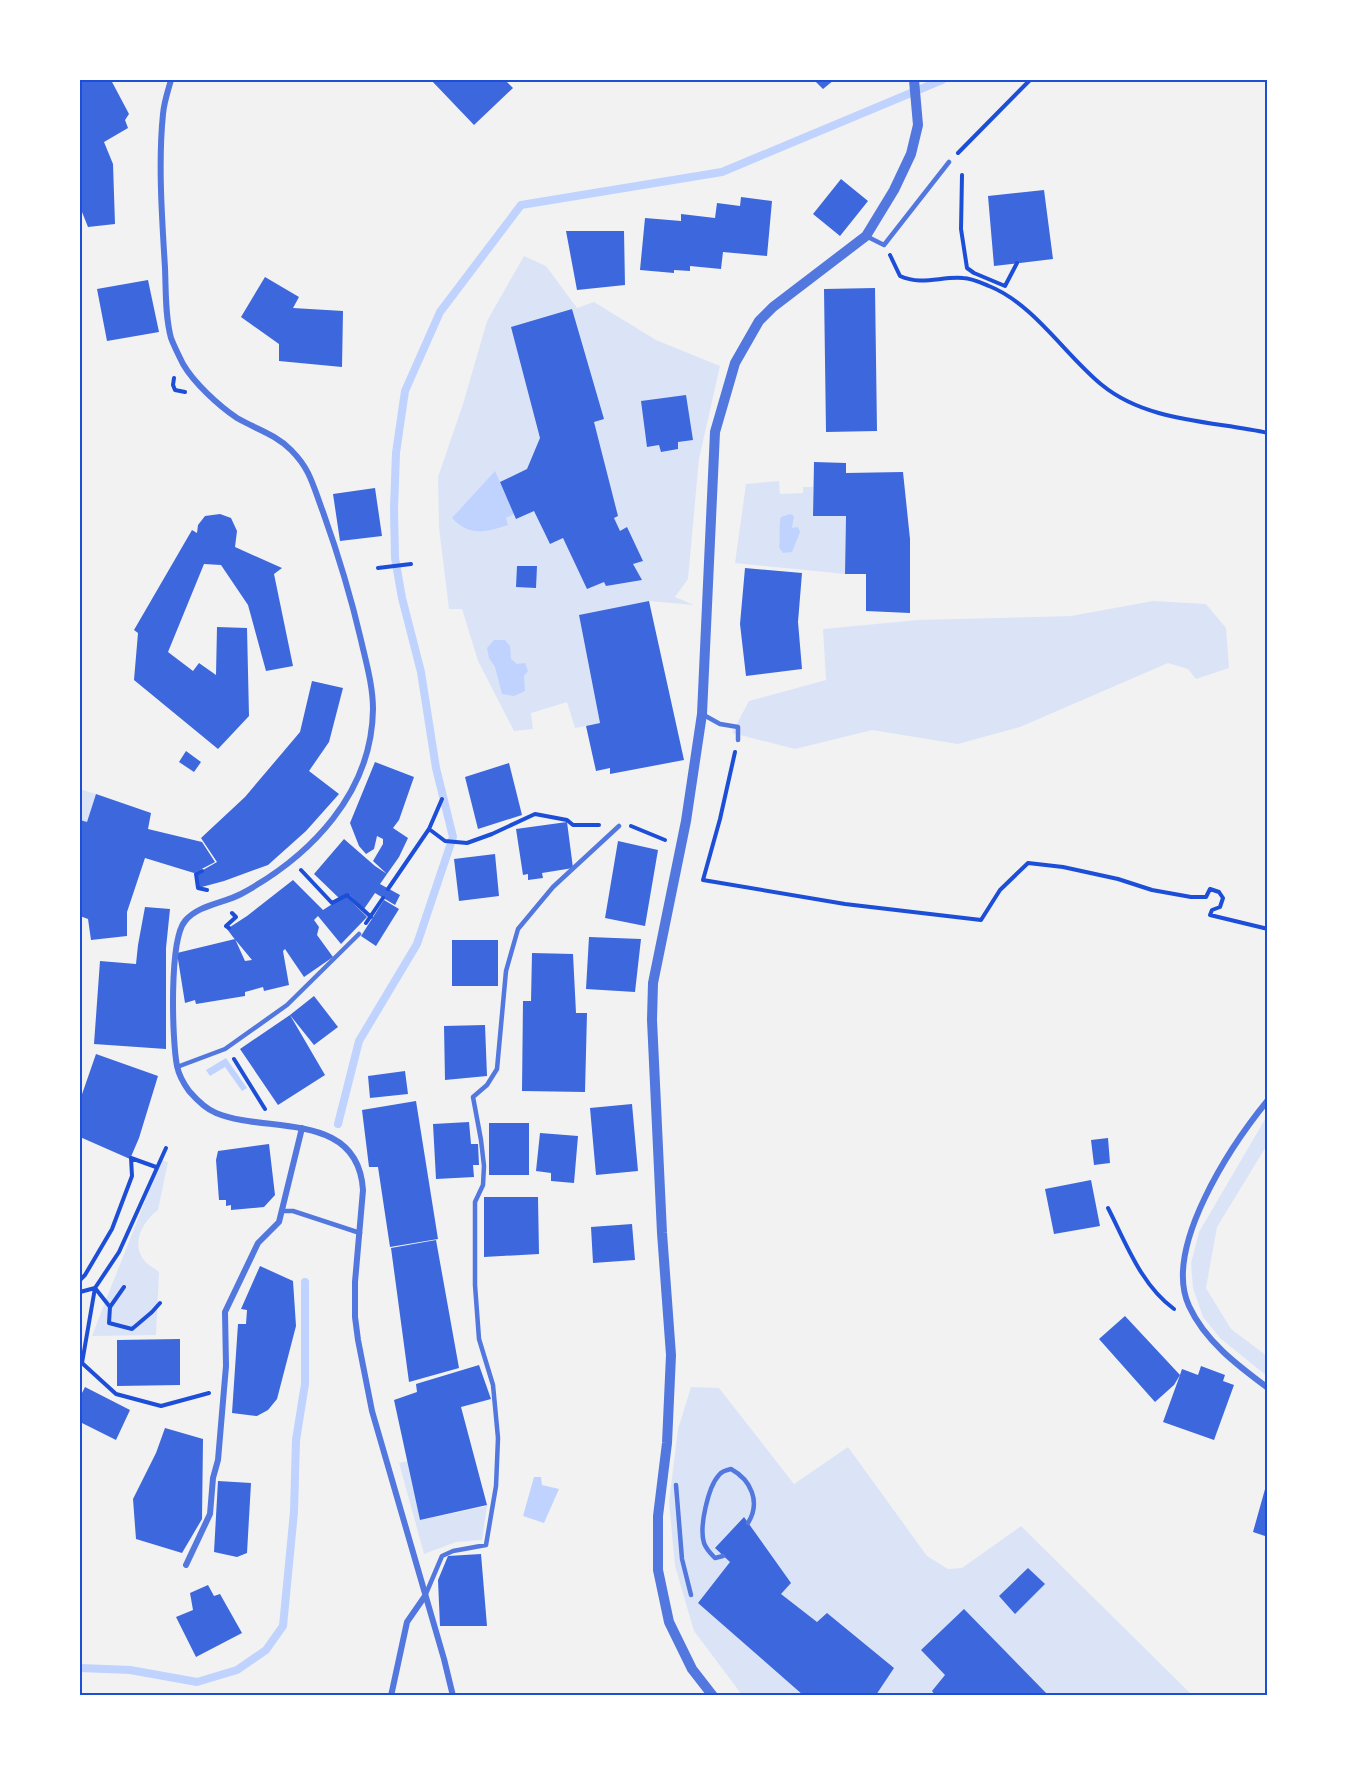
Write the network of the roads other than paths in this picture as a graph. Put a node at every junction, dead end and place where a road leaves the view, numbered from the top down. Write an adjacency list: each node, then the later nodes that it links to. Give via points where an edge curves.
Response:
1 (171, 80): 9 (street, via 163,111 161,216 171,339 202,389 236,418 273,435 308,473 351,596 373,706 367,757 358,781 326,828 264,881 194,913 184,922 177,935 174,958)
2 (914, 80): 4 (street, via 918,125 911,154)
3 (949, 162): 4 (lane, via 884,245)
4 (866, 236): 5 (street, via 773,307 759,321 735,363 715,432)
5 (702, 714): 6 (lane, via 720,724 738,727); 23 (street, via 686,821 653,983 671,1355 667,1443 658,1516 658,1570 669,1622 692,1670)
6 (738, 740)
7 (619, 826): 20 (lane, via 553,887 518,929 506,971 496,1069 487,1085 472,1096 484,1166 483,1185 475,1202 477,1318 493,1385 498,1438 496,1486 486,1545 442,1556)
8 (359, 934): 9 (lane, via 287,1005 225,1049)
9 (177, 1067): 11 (street, via 195,1098 214,1113)
10 (1268, 1100): 14 (street, via 1249,1123 1203,1202 1189,1234 1182,1270 1188,1305 1210,1340)
11 (302, 1128): 12 (street); 13 (street, via 323,1134 354,1157 363,1190)
12 (282, 1211): 13 (lane); 18 (street, via 279,1222 258,1243 225,1312 226,1365 210,1514)
13 (360, 1233): 20 (street, via 355,1282 358,1340 372,1411)
14 (1268, 1388)
15 (676, 1485): 19 (lane, via 682,1559)
16 (748, 1523): 17 (lane, via 754,1500 750,1488 743,1476 731,1469 720,1472 712,1484 703,1531 709,1552 715,1558)
17 (723, 1556)
18 (186, 1565)
19 (691, 1595)
20 (425, 1596): 21 (street, via 407,1622); 22 (street)
21 (391, 1695)
22 (453, 1695)
23 (713, 1695)

